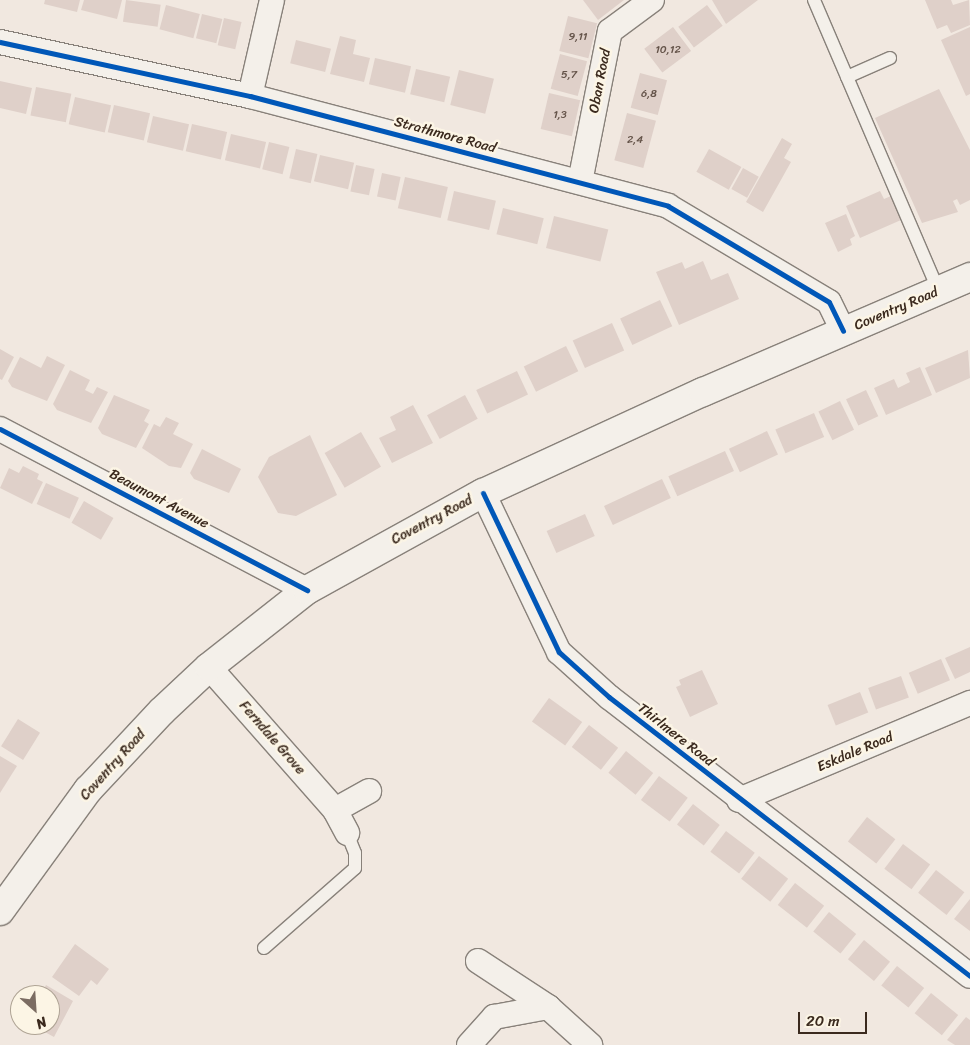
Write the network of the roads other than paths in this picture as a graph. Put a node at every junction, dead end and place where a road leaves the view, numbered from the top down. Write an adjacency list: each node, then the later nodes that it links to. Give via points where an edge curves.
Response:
1 (272, 0): 7 (street)
2 (652, 0): 8 (street, Oban Road, via 610,31)
3 (814, 0): 6 (lane)
4 (0, 42): 7 (street, Strathmore Road)
5 (890, 58): 6 (lane)
6 (847, 77): 10 (lane)
7 (250, 96): 8 (street, Strathmore Road)
8 (580, 182): 11 (street, Strathmore Road, via 676,211 829,302)
9 (970, 277): 10 (main road, Coventry Road)
10 (939, 291): 11 (main road, Coventry Road)
11 (843, 332): 13 (main road, Coventry Road)
12 (0, 428): 14 (street, Beaumont Avenue)
13 (483, 493): 14 (main road, Coventry Road); 18 (street, Thirlmere Road, via 559,652)
14 (307, 590): 15 (main road, Coventry Road)
15 (209, 667): 19 (street, Ferndale Grove); 21 (main road, Coventry Road, via 88,790)
16 (970, 703): 18 (street, Eskdale Road)
17 (369, 791): 19 (street)
18 (740, 800): 24 (street, Thirlmere Road)
19 (335, 810): 20 (street, Ferndale Grove)
20 (346, 833): 22 (lane, via 355,853 355,868)
21 (0, 911)
22 (264, 948)
23 (478, 961): 25 (street)
24 (970, 976)
25 (548, 1007): 26 (street, via 494,1017); 27 (street)
26 (469, 1045)
27 (590, 1045)

